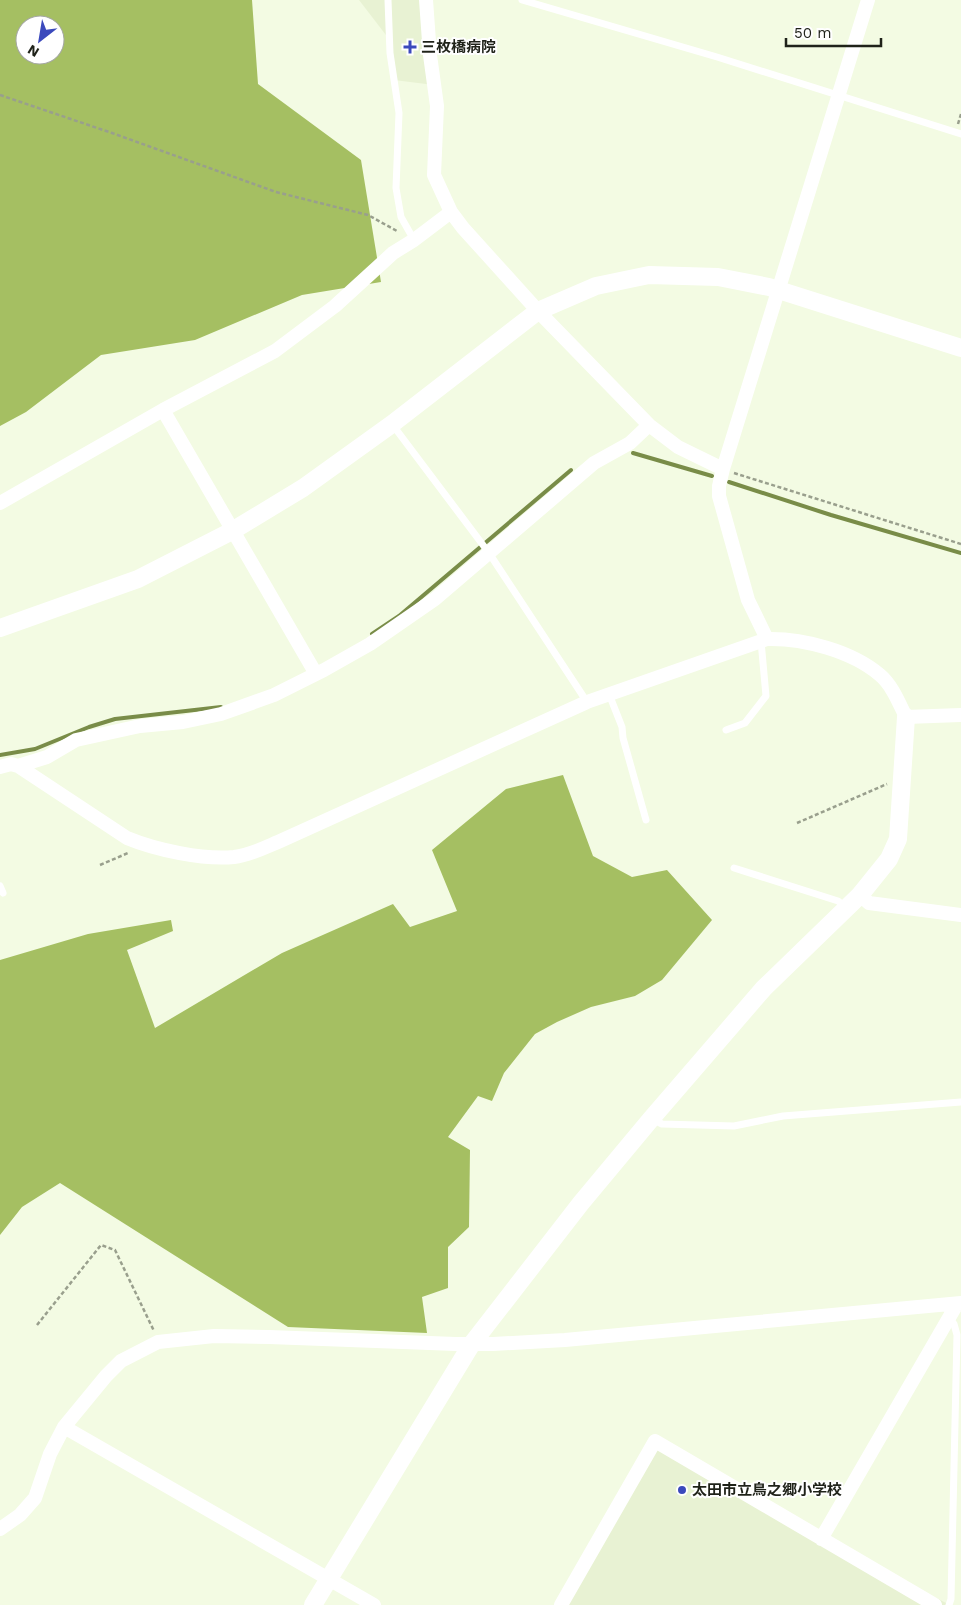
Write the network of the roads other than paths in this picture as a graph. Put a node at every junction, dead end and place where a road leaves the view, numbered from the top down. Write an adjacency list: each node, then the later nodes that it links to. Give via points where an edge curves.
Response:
1 (388, 0): 8 (lane, via 390,53 398,113 396,188 401,217)
2 (426, 0): 7 (street, via 437,106 434,175)
3 (522, 0): 5 (lane)
4 (868, 0): 5 (street)
5 (838, 95): 6 (lane); 9 (street)
6 (961, 134)
7 (451, 212): 8 (street); 10 (street)
8 (414, 240): 12 (street, via 392,253 335,306 275,351)
9 (779, 291): 10 (street, via 718,277 649,275 596,286); 11 (street); 15 (street)
10 (538, 311): 13 (street); 14 (street)
11 (961, 348)
12 (164, 410): 16 (street); 17 (street)
13 (392, 424): 17 (street, via 303,488); 18 (lane)
14 (649, 426): 15 (street, via 678,447); 18 (street, via 630,443 594,463)
15 (723, 469): 20 (street, via 719,496 748,600)
16 (0, 503)
17 (232, 531): 19 (street, via 138,579); 21 (street)
18 (489, 553): 21 (street, via 427,605 370,644); 23 (lane)
19 (0, 628)
20 (764, 640): 22 (street); 25 (street, via 786,640 832,650 870,668 886,682); 26 (lane, via 766,696 745,723)
21 (316, 674): 27 (street, via 274,695 221,714 76,740 47,757)
22 (609, 694): 23 (street); 29 (lane, via 622,727)
23 (587, 702): 27 (street, via 252,853 216,858 146,846 127,838)
24 (961, 715): 25 (street)
25 (906, 717): 31 (street, via 899,834 895,849)
26 (726, 730)
27 (18, 766): 28 (street)
28 (0, 767)
29 (646, 820)
30 (734, 868): 32 (lane, via 838,901)
31 (860, 896): 32 (street); 33 (street, via 869,903)
32 (847, 908): 35 (street, via 764,988)
33 (961, 915)
34 (961, 1102): 35 (lane, via 783,1116 734,1126 662,1124)
35 (651, 1119): 38 (street)
36 (960, 1301): 37 (street); 38 (street, via 565,1340)
37 (948, 1317): 41 (street); 47 (lane, via 957,1336 951,1599)
38 (471, 1345): 39 (street, via 260,1336 158,1342 121,1361); 42 (street)
39 (64, 1427): 40 (street, via 50,1454 35,1498 20,1515); 42 (street)
40 (0, 1529)
41 (821, 1539): 45 (street, via 654,1441); 46 (street)
42 (328, 1579): 43 (street); 44 (street)
43 (313, 1605)
44 (374, 1605)
45 (560, 1605)
46 (935, 1605)
47 (948, 1605)

